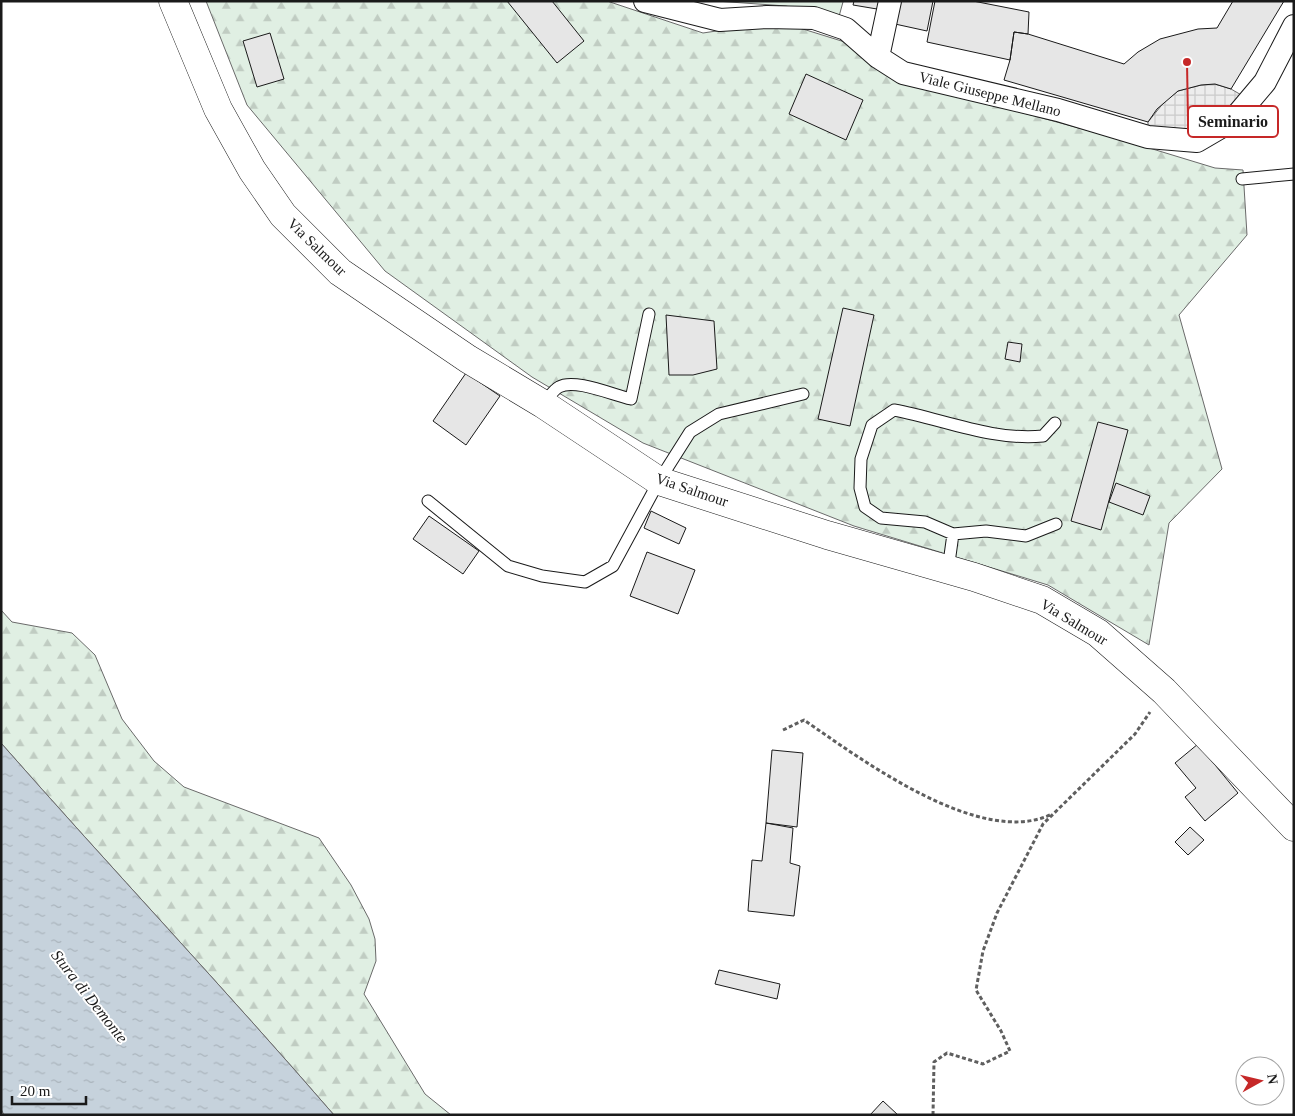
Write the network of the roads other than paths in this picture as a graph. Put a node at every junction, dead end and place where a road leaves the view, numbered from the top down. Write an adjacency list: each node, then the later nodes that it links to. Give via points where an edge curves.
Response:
1 (172, 1): 10 (main road, Via Salmour, via 218,109 252,170 284,215 340,272 468,359)
2 (645, 1): 5 (street, Viale Giuseppe Mellano, via 720,20 814,18 846,29)
3 (889, 2): 5 (street)
4 (1294, 26): 5 (street, Viale Giuseppe Mellano, via 1265,82 1233,120 1198,141 1148,137 1058,110 903,73)
5 (878, 57)
6 (1294, 174): 7 (lane)
7 (1242, 179)
8 (649, 314): 10 (lane, via 630,399 580,383 560,386)
9 (803, 394): 12 (lane, via 719,414 690,432)
10 (543, 404): 12 (main road, Via Salmour)
11 (1055, 423): 15 (lane, via 1042,436 1021,438 894,410 872,425 861,459 860,488 865,507 881,518 925,522)
12 (659, 481): 13 (lane, via 613,566 585,582 542,576 508,566); 16 (main road, Via Salmour)
13 (428, 501)
14 (1056, 524): 15 (lane, via 1026,536 986,531)
15 (953, 534): 16 (lane)
16 (948, 570): 17 (main road, Via Salmour, via 1042,600 1098,633 1164,691)
17 (1294, 827)

